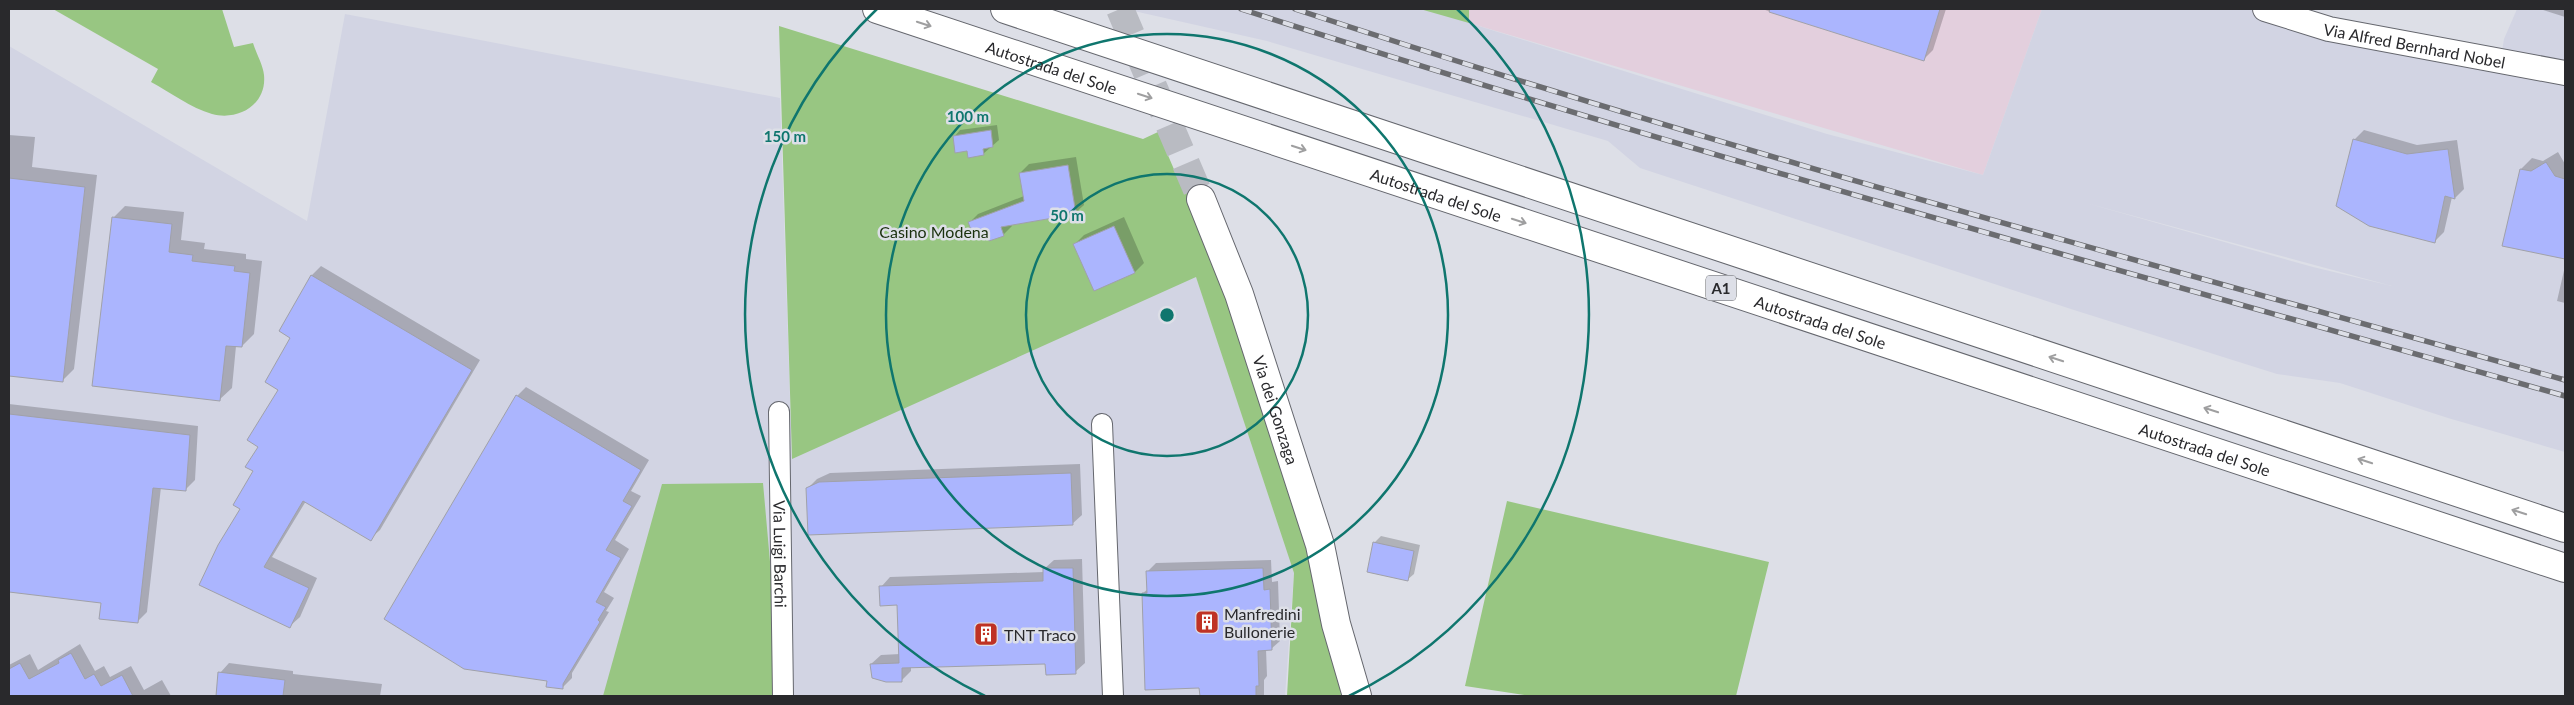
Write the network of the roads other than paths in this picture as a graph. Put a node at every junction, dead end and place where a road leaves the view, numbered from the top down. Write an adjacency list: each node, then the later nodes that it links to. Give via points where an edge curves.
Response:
1 (877, 9): 9 (main road, Autostrada del Sole / A1, one-way to 9)
2 (1005, 9): 8 (main road, A1, one-way to 2)
3 (2265, 9): 4 (street, Via Alfred Bernhard Nobel, via 2330,29)
4 (2565, 72)
5 (1201, 199): 10 (main road, Via dei Gonzaga, via 1239,294 1317,535)
6 (779, 412): 11 (street, Via Luigi Barchi)
7 (1102, 424): 12 (street)
8 (2565, 528)
9 (2565, 568)
10 (1336, 624): 13 (main road, Via dei Gonzaga); 14 (main road, Via dei Gonzaga)
11 (783, 696)
12 (1113, 696)
13 (1341, 696)
14 (1357, 696)

